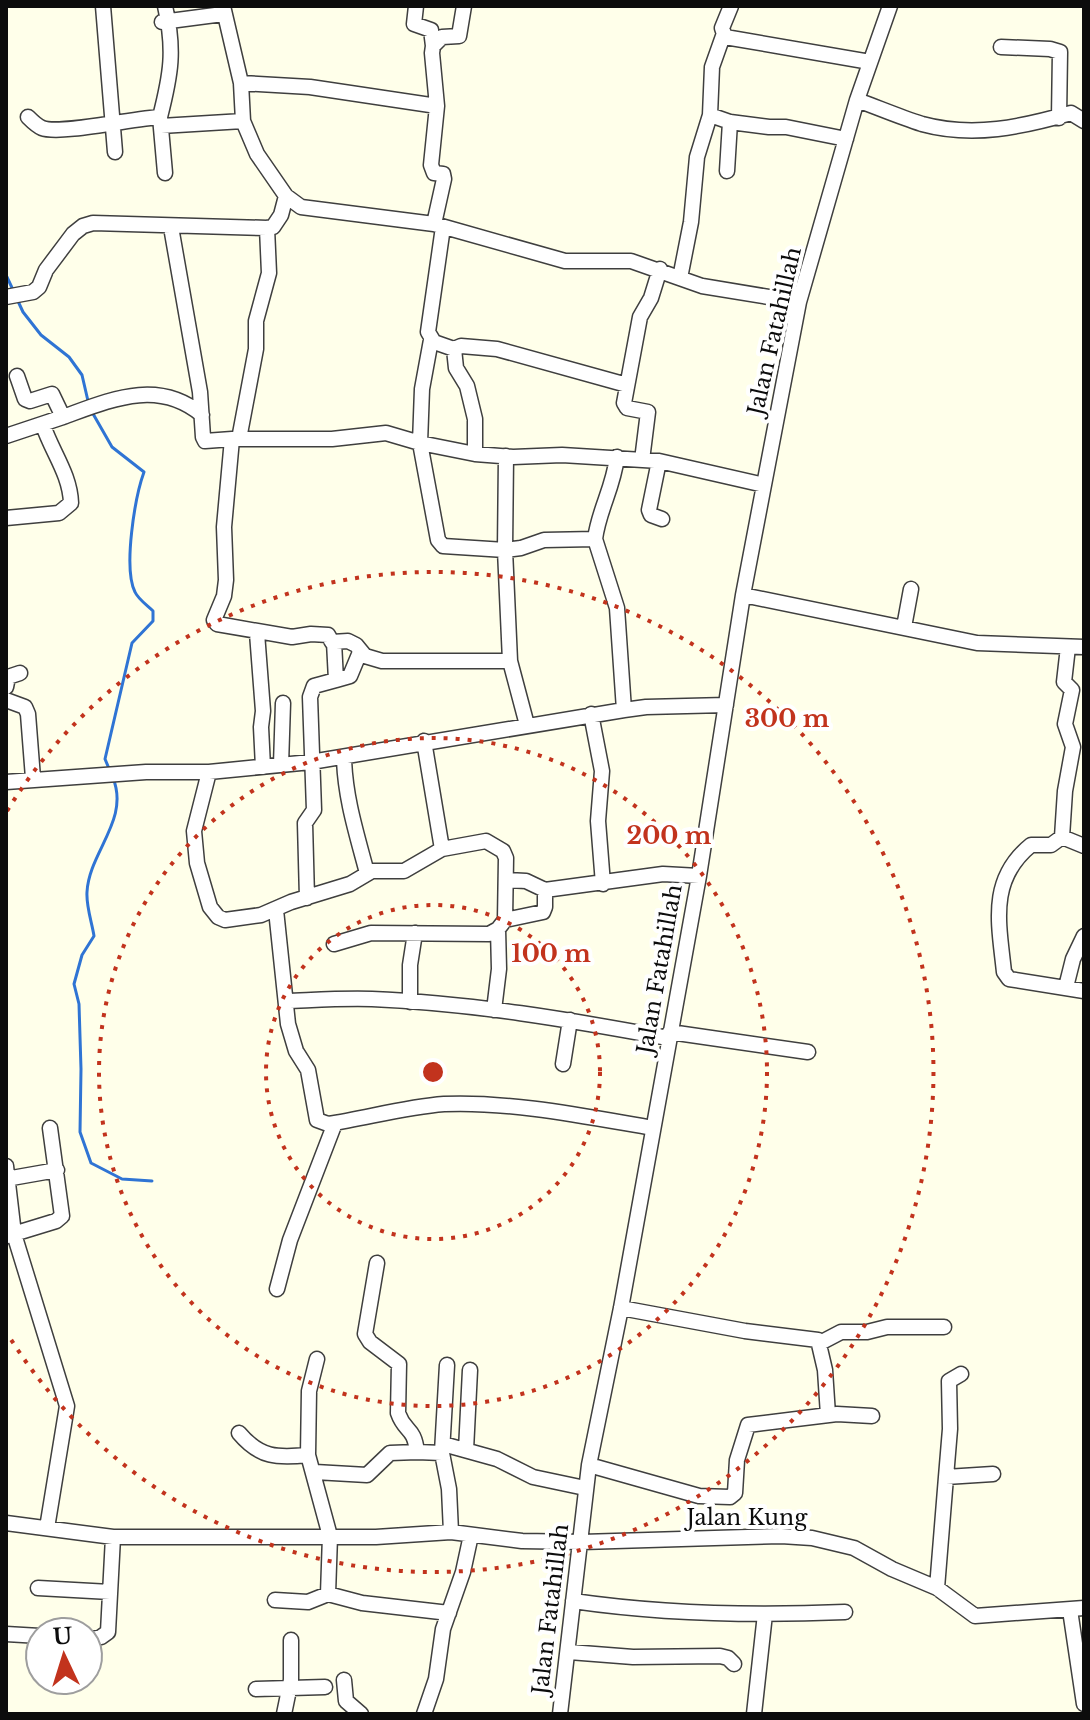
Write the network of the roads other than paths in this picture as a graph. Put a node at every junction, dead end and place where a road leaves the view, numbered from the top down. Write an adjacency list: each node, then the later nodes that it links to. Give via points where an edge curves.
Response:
1 (103, 6): 21 (street)
2 (165, 6): 8 (street)
3 (416, 6): 10 (street, via 414,24 431,30)
4 (464, 6): 10 (street, via 459,36 442,37)
5 (731, 6): 9 (street)
6 (890, 6): 12 (street, Jalan Fatahillah)
7 (223, 10): 8 (street); 13 (street)
8 (165, 22): 22 (street, via 172,46)
9 (723, 36): 12 (street); 16 (street, via 712,67)
10 (433, 46): 15 (street)
11 (1001, 47): 18 (street, via 1060,52)
12 (870, 62): 14 (street, Jalan Fatahillah)
13 (241, 83): 15 (street, via 310,87); 19 (street)
14 (857, 100): 18 (street, via 949,129 1000,131); 24 (street, Jalan Fatahillah)
15 (437, 106): 29 (street, via 431,165 444,179)
16 (710, 115): 23 (street); 33 (street, via 697,157)
17 (28, 117): 21 (street, via 40,128 55,131)
18 (1059, 118): 20 (street, via 1071,113)
19 (243, 121): 22 (street); 28 (street, via 257,154)
20 (1084, 121)
21 (112, 122): 22 (street); 25 (street)
22 (161, 122): 27 (street)
23 (730, 122): 24 (street); 26 (street)
24 (846, 139): 35 (street, Jalan Fatahillah)
25 (115, 152)
26 (727, 171)
27 (165, 173)
28 (286, 196): 29 (street, via 301,207); 31 (street, via 278,221)
29 (439, 225): 32 (street, via 565,261 624,260); 36 (street)
30 (171, 227): 31 (street); 34 (street, via 83,226 55,256 39,287); 40 (street)
31 (267, 228): 44 (street, via 269,273)
32 (660, 269): 33 (street); 38 (street, via 640,317)
33 (680, 278): 35 (street)
34 (14, 296)
35 (799, 302): 51 (street, Jalan Fatahillah)
36 (431, 340): 37 (street); 45 (street)
37 (454, 349): 38 (street, via 497,349); 46 (street, via 475,419)
38 (627, 385): 49 (street, via 624,406 648,412)
39 (14, 386): 41 (street, via 30,401 52,394)
40 (202, 415): 41 (street, via 185,401 144,394); 44 (street, via 205,441)
41 (63, 417): 42 (street)
42 (43, 425): 43 (street); 52 (street, via 65,470 71,503 59,513)
43 (6, 436)
44 (236, 439): 45 (street, via 386,433); 59 (street, via 224,527 226,580 214,620 226,628)
45 (420, 443): 46 (street); 55 (street, via 438,540 443,546)
46 (475, 454): 47 (street)
47 (506, 456): 48 (street); 55 (street)
48 (617, 457): 49 (street); 54 (street)
49 (642, 460): 50 (street)
50 (659, 461): 51 (street); 53 (street, via 649,510)
51 (764, 485): 57 (street, Jalan Fatahillah)
52 (6, 518)
53 (662, 519)
54 (595, 539): 55 (street, via 544,540); 71 (street, via 617,608)
55 (505, 550): 64 (street)
56 (911, 589): 58 (street)
57 (743, 595): 58 (street); 70 (street, Jalan Fatahillah)
58 (904, 627): 61 (street, via 977,643)
59 (257, 633): 60 (street, via 300,638 322,634); 78 (street)
60 (334, 642): 63 (street, via 348,641); 66 (street)
61 (1068, 647): 62 (street); 82 (street, via 1063,680 1072,688 1065,722 1076,729)
62 (1084, 647)
63 (360, 652): 64 (street, via 382,661); 66 (street, via 350,676)
64 (510, 661): 73 (street)
65 (20, 673): 67 (street, via 8,677)
66 (336, 680): 76 (street, via 312,689)
67 (6, 687)
68 (6, 700): 80 (street, via 25,707 28,714)
69 (283, 703): 77 (street)
70 (726, 705): 71 (street); 86 (street, Jalan Fatahillah)
71 (624, 710): 72 (street)
72 (591, 714): 73 (street); 88 (street, via 602,771 598,821)
73 (527, 725): 74 (street)
74 (424, 741): 75 (street); 84 (street)
75 (344, 758): 76 (street); 85 (street)
76 (311, 762): 77 (street); 90 (street, via 314,810 305,823)
77 (281, 765): 78 (street)
78 (263, 767): 79 (street)
79 (209, 772): 80 (street); 91 (street, via 194,831 210,907 225,920)
80 (33, 778): 81 (street)
81 (6, 782)
82 (1062, 837): 83 (street); 96 (street, via 1051,845 1031,845 1020,854 1000,892 997,912 1006,976)
83 (1084, 846)
84 (442, 849): 85 (street, via 404,871); 87 (street, via 486,841 503,851)
85 (367, 873): 90 (street)
86 (699, 876): 88 (street, via 663,874); 102 (street, Jalan Fatahillah)
87 (506, 880): 89 (street); 92 (street)
88 (603, 884): 89 (street)
89 (545, 890): 92 (street, via 543,912)
90 (307, 898): 91 (street)
91 (276, 910): 98 (street)
92 (502, 924): 93 (street, via 489,934); 100 (street)
93 (415, 933): 95 (street, via 371,933); 99 (street)
94 (1084, 936): 96 (street)
95 (334, 944)
96 (1066, 987): 97 (street)
97 (1084, 991)
98 (286, 1001): 99 (street); 105 (street, via 293,1044 308,1070 315,1116)
99 (410, 1002): 100 (street)
100 (494, 1010): 101 (street)
101 (570, 1020): 102 (street); 104 (street)
102 (669, 1035): 103 (street); 107 (street, Jalan Fatahillah)
103 (808, 1052)
104 (563, 1064)
105 (335, 1123): 107 (street, via 448,1104); 112 (street)
106 (50, 1128): 108 (street)
107 (653, 1128): 113 (street, Jalan Fatahillah)
108 (57, 1170): 109 (street); 110 (street, via 60,1219)
109 (6, 1174): 110 (street)
110 (10, 1235): 133 (street, via 67,1406)
111 (377, 1263): 125 (street, via 365,1334 399,1364 398,1413 414,1434)
112 (277, 1289)
113 (621, 1308): 115 (street); 127 (street, Jalan Fatahillah)
114 (944, 1327): 115 (street, via 841,1332)
115 (820, 1343): 120 (street)
116 (317, 1359): 126 (street, via 309,1391)
117 (447, 1365): 123 (street)
118 (470, 1370): 124 (street)
119 (961, 1374): 130 (street, via 949,1381)
120 (828, 1415): 121 (street); 127 (street, via 748,1425 730,1497 699,1496)
121 (872, 1416)
122 (239, 1433): 126 (street, via 262,1453)
123 (443, 1448): 124 (street); 125 (street); 134 (street)
124 (466, 1450): 131 (street, via 533,1477)
125 (417, 1452): 128 (street, via 387,1454 367,1475)
126 (308, 1455): 128 (street)
127 (589, 1465): 131 (street, Jalan Fatahillah)
128 (315, 1472): 136 (street)
129 (993, 1474): 130 (street)
130 (946, 1477): 140 (street)
131 (585, 1488): 138 (street, Jalan Fatahillah)
132 (6, 1523): 133 (street, Jalan Kung)
133 (47, 1528): 137 (street, Jalan Kung)
134 (451, 1532): 135 (street, Jalan Kung); 136 (street, Jalan Kung)
135 (471, 1535): 138 (street, Jalan Kung); 147 (street)
136 (330, 1536): 137 (street, Jalan Kung); 142 (street)
137 (113, 1537): 141 (street)
138 (582, 1542): 140 (street, Jalan Kung, via 812,1538 854,1548); 144 (street, Jalan Fatahillah)
139 (38, 1588): 141 (street)
140 (937, 1588): 145 (street, Jalan Kung, via 981,1617)
141 (110, 1592): 149 (street)
142 (328, 1594): 143 (street, via 308,1602); 147 (street)
143 (275, 1600)
144 (573, 1601): 148 (street, via 634,1610); 151 (street, Jalan Fatahillah)
145 (1077, 1609): 157 (street)
146 (845, 1612): 148 (street)
147 (449, 1613): 160 (street)
148 (765, 1614): 162 (street)
149 (104, 1635)
150 (291, 1640): 156 (street)
151 (569, 1652): 152 (street, via 720,1656); 161 (street, Jalan Fatahillah)
152 (734, 1664)
153 (344, 1680): 159 (street, via 346,1701)
154 (325, 1687): 156 (street)
155 (256, 1689): 156 (street)
156 (290, 1689): 158 (street)
157 (1084, 1704)
158 (284, 1714)
159 (361, 1714)
160 (424, 1714)
161 (560, 1714)
162 (754, 1714)

